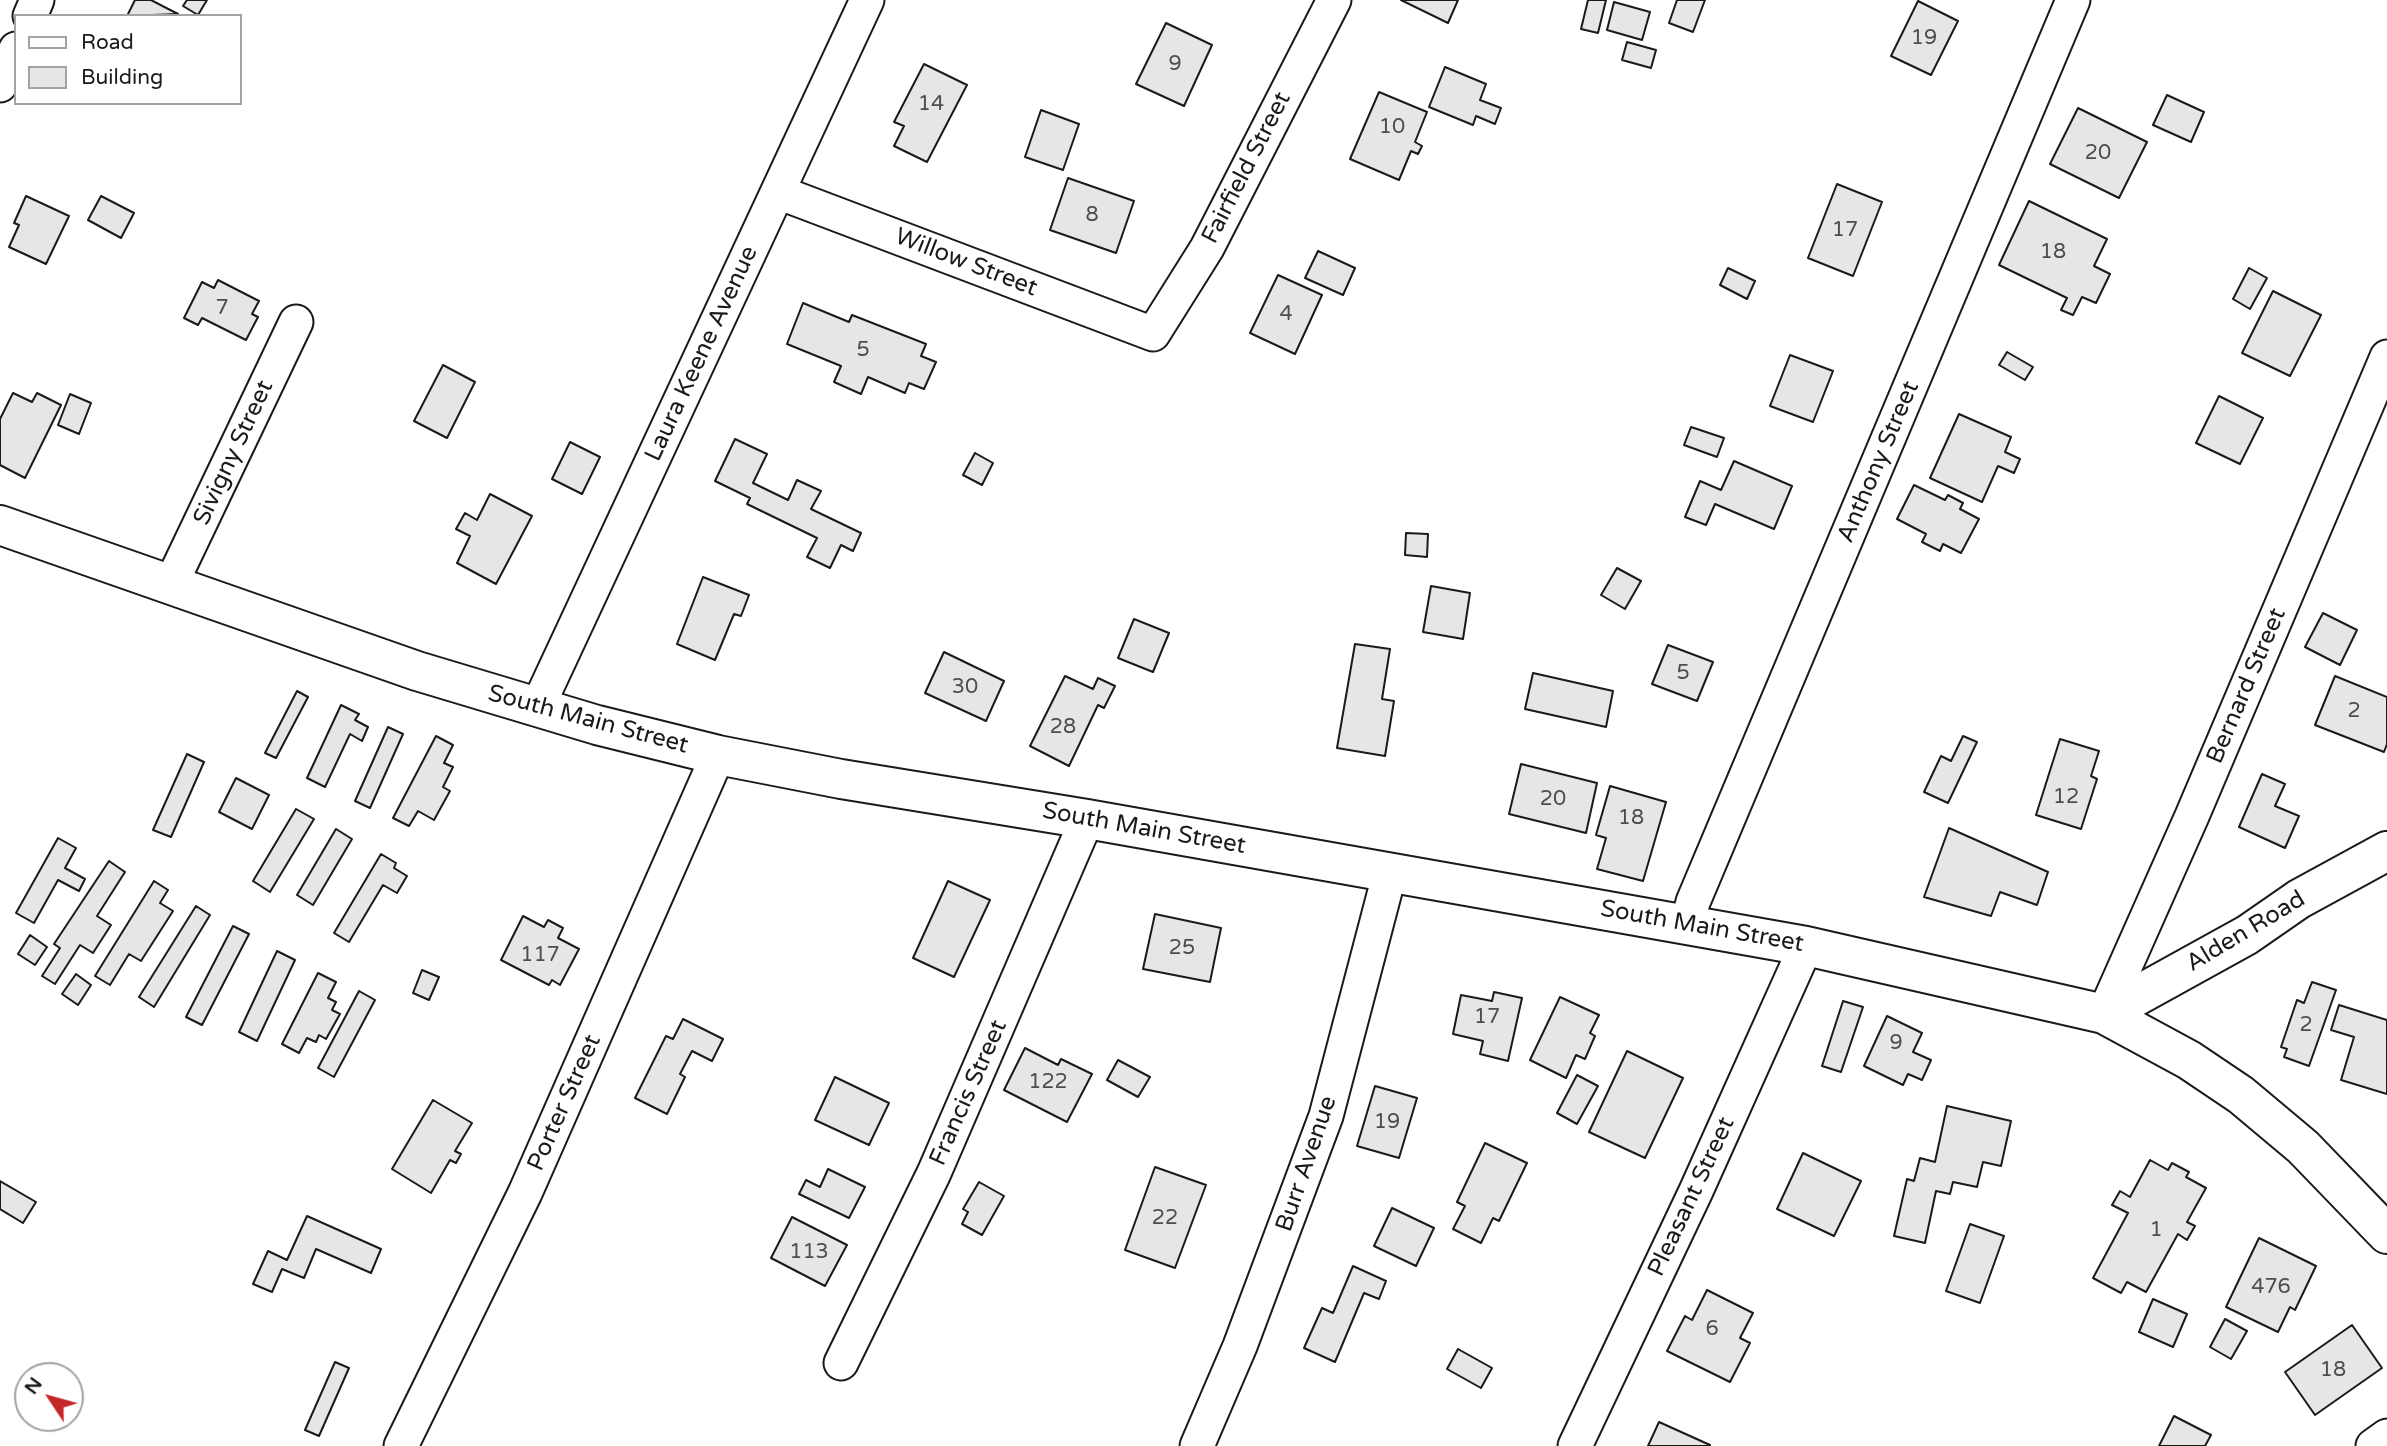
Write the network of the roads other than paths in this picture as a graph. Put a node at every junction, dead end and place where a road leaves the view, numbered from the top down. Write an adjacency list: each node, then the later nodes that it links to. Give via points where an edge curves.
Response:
1 (867, 0): 6 (street, Laura Keene Avenue)
2 (1334, 0): 8 (street, Fairfield Street, via 1207,248)
3 (2073, 0): 17 (street, Anthony Street)
4 (14, 54): 5 (street)
5 (0, 85)
6 (778, 192): 8 (street, Willow Street); 12 (street, Laura Keene Avenue)
7 (296, 322): 11 (street, Sivigny Street)
8 (1154, 333)
9 (2387, 357): 19 (street, Bernard Street)
10 (0, 525): 11 (main road, South Main Street)
11 (171, 584): 12 (main road, South Main Street)
12 (537, 708): 13 (main road, South Main Street)
13 (718, 755): 14 (main road, South Main Street); 23 (street, Porter Street, via 525,1193)
14 (1087, 818): 16 (main road, South Main Street); 21 (street, Francis Street, via 934,1172)
15 (2387, 851): 19 (main road, Alden Road)
16 (1390, 872): 17 (main road, South Main Street); 24 (street, Burr Avenue, via 1321,1128 1240,1346)
17 (1687, 924): 18 (main road, South Main Street)
18 (1806, 946): 19 (main road, South Main Street); 25 (street, Pleasant Street)
19 (2104, 1014): 20 (main road, South Main Street, via 2229,1086 2337,1180)
20 (2387, 1234)
21 (841, 1363)
22 (2387, 1436): 26 (street)
23 (401, 1446)
24 (1197, 1446)
25 (1575, 1446)
26 (2373, 1446)

